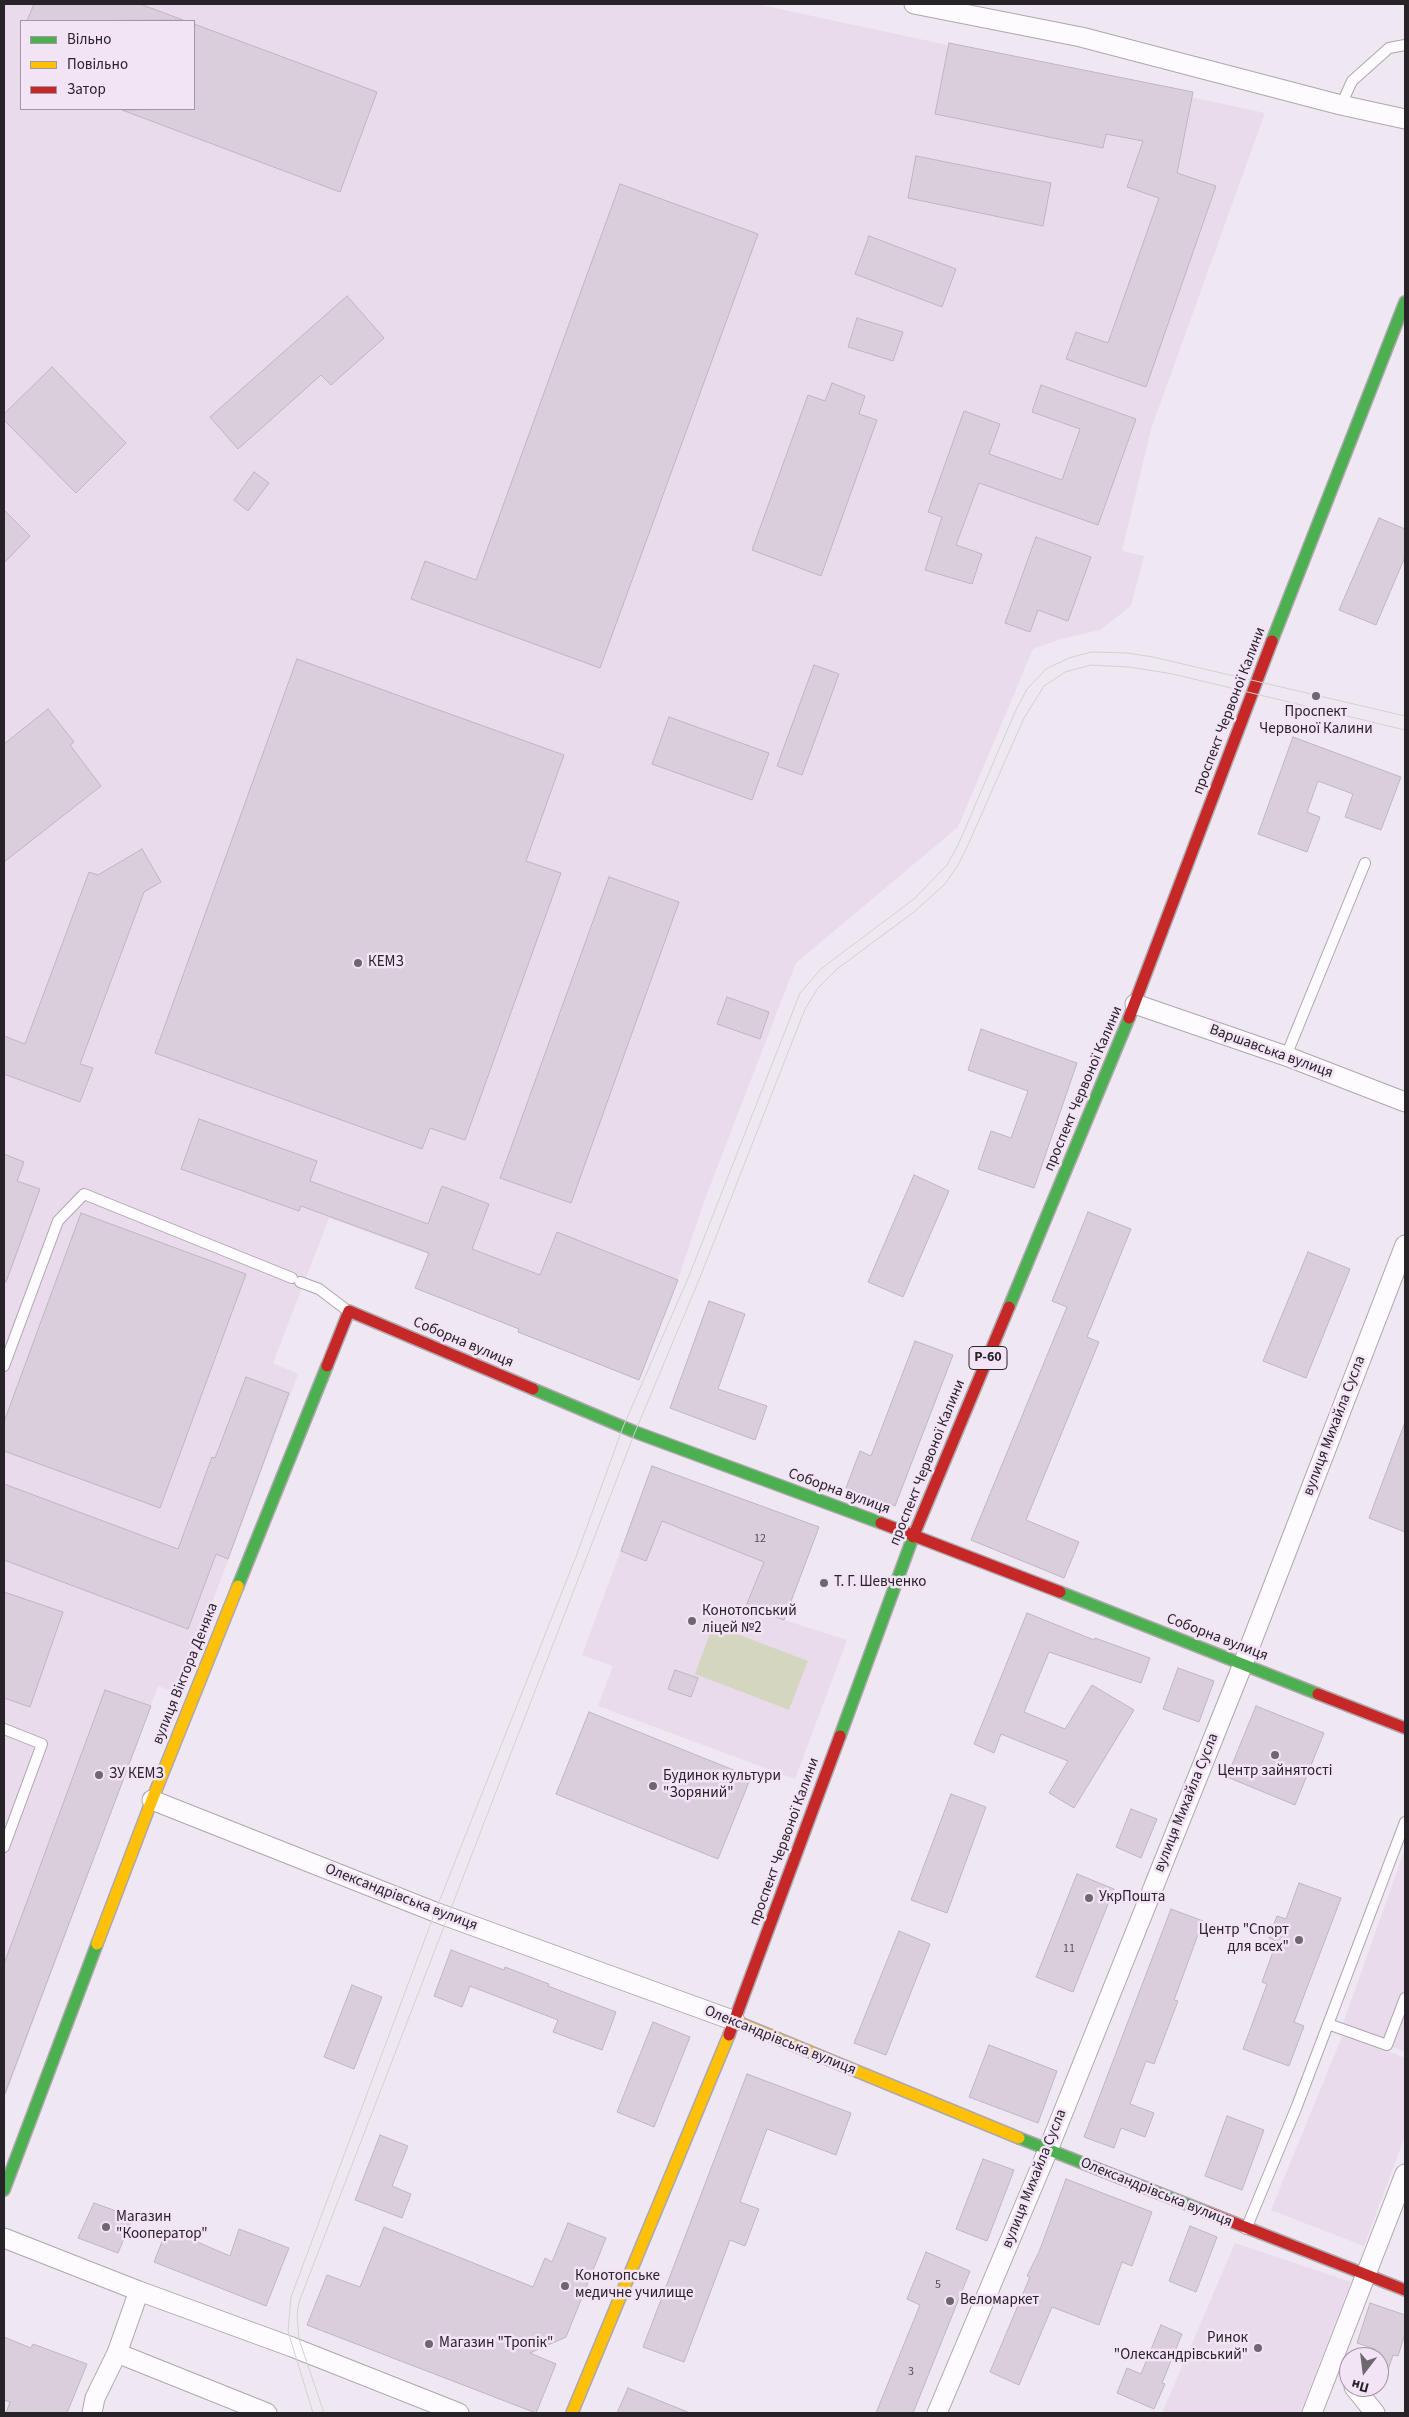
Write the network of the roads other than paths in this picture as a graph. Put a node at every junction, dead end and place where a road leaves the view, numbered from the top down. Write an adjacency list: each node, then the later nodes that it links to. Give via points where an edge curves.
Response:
1 (914, 4): 3 (street, via 1081,38)
2 (1405, 45): 3 (lane, via 1388,48 1352,81)
3 (1341, 105): 4 (street)
4 (1405, 119)
5 (1405, 302): 7 (main road, проспект Червоної Калини / Р-60, via 1252,692)
6 (1365, 863): 8 (lane)
7 (1135, 1004): 8 (street, Варшавська вулиця); 14 (main road, проспект Червоної Калини / Р-60)
8 (1286, 1056): 9 (street, Варшавська вулиця)
9 (1405, 1102)
10 (1405, 1245): 15 (street, вулиця Михайла Сусла)
11 (349, 1311): 12 (lane, via 319,1289 84,1194 58,1221); 14 (main road, Соборна вулиця, via 629,1429); 18 (main road, вулиця Віктора Деняка)
12 (6, 1353): 13 (lane)
13 (4, 1366)
14 (914, 1535): 15 (main road, Соборна вулиця); 22 (main road, проспект Червоної Калини / Р-60)
15 (1243, 1664): 16 (main road, Соборна вулиця); 24 (street, вулиця Михайла Сусла)
16 (1405, 1728)
17 (4, 1729): 20 (lane, via 42,1744)
18 (152, 1800): 22 (street, Олександрівська вулиця, via 435,1912); 26 (main road, вулиця Віктора Деняка)
19 (1405, 1822): 23 (lane)
20 (4, 1847)
21 (1405, 1998): 23 (lane, via 1387,2044)
22 (735, 2021): 24 (main road, Олександрівська вулиця); 39 (main road, проспект Червоної Калини / Р-60)
23 (1328, 2024): 27 (lane)
24 (1048, 2150): 27 (main road, Олександрівська вулиця); 40 (street, вулиця Михайла Сусла)
25 (1405, 2174): 29 (street)
26 (4, 2190)
27 (1246, 2229): 29 (main road, Олександрівська вулиця)
28 (4, 2238): 31 (street)
29 (1366, 2275): 30 (main road, Олександрівська вулиця); 33 (street)
30 (1405, 2290)
31 (139, 2291): 32 (street); 38 (street)
32 (117, 2353): 36 (street, via 95,2398); 37 (street)
33 (1332, 2359): 34 (street); 41 (street)
34 (1339, 2368)
35 (1362, 2397): 42 (street)
36 (92, 2413)
37 (268, 2413)
38 (459, 2413)
39 (572, 2413)
40 (937, 2413)
41 (1312, 2413)
42 (1375, 2413)

